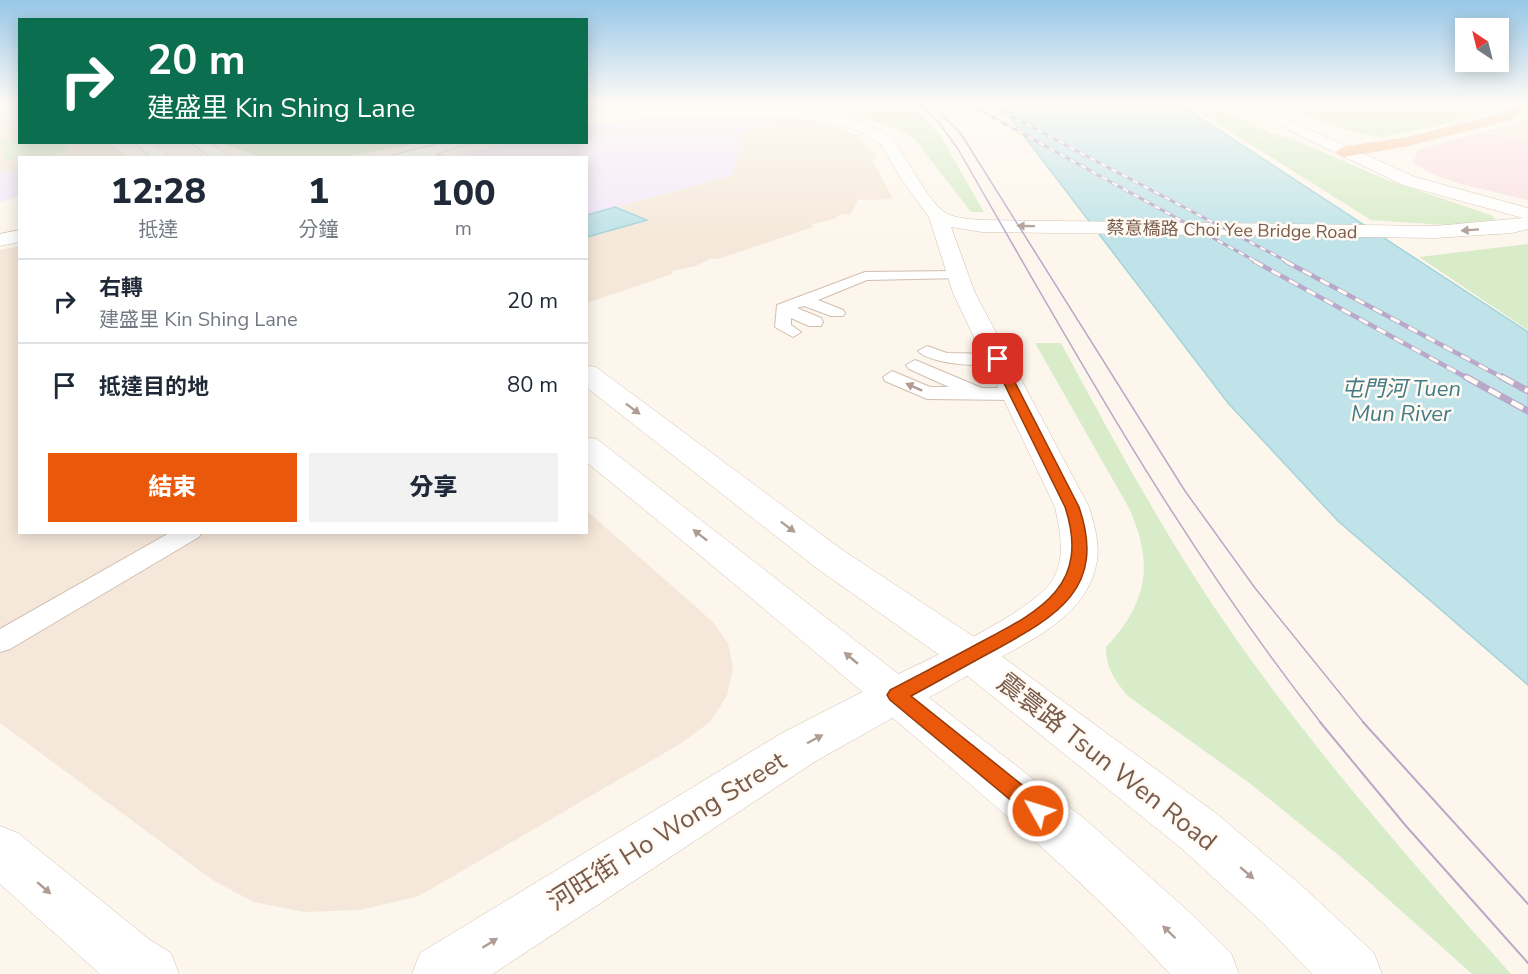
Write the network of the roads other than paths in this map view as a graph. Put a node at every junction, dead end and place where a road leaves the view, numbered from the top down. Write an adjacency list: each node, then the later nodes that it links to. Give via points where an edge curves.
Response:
1 (207, 147): 8 (street)
2 (453, 147): 7 (street)
3 (891, 147): 10 (street)
4 (1332, 147): 6 (street)
5 (1371, 147): 6 (highway)
6 (1342, 152): 9 (street, via 1409,181)
7 (432, 155)
8 (221, 156)
9 (1528, 214)
10 (938, 216): 11 (street, 蔡意橋路 Choi Yee Bridge Road, one-way to 10, via 1501,228 1405,232 982,226); 16 (street, 河旺街 Ho Wong Street)
11 (1528, 223)
12 (18, 225): 13 (street)
13 (0, 228)
14 (18, 236): 15 (street)
15 (0, 240)
16 (956, 275): 17 (lane, via 866,276); 22 (street, 河旺街 Ho Wong Street)
17 (804, 300): 18 (lane); 19 (lane)
18 (783, 308): 20 (lane); 21 (lane, via 783,327)
19 (837, 313)
20 (815, 322)
21 (793, 332)
22 (998, 359): 25 (lane, via 921,358); 26 (street, 河旺街 Ho Wong Street)
23 (588, 376): 30 (street, 震寰路 Tsun Wen Road, one-way to 30, via 828,558)
24 (892, 377): 25 (lane, one-way to 24, via 927,393)
25 (979, 393): 26 (lane)
26 (1015, 394): 30 (street, 河旺街 Ho Wong Street, via 1072,507 1080,530 1081,552 1066,590 1040,618)
27 (588, 448): 31 (street, one-way to 27)
28 (187, 534): 29 (lane)
29 (0, 642)
30 (970, 655): 31 (street, 河旺街 Ho Wong Street); 36 (street, 震寰路 Tsun Wen Road, one-way to 36, via 1199,831)
31 (897, 695): 34 (street, 河旺街 Ho Wong Street, one-way to 31, via 799,747); 35 (street, one-way to 31, via 1119,883)
32 (0, 850): 33 (street, one-way to 33, via 129,961)
33 (150, 974)
34 (441, 974)
35 (1210, 974)
36 (1353, 974)

